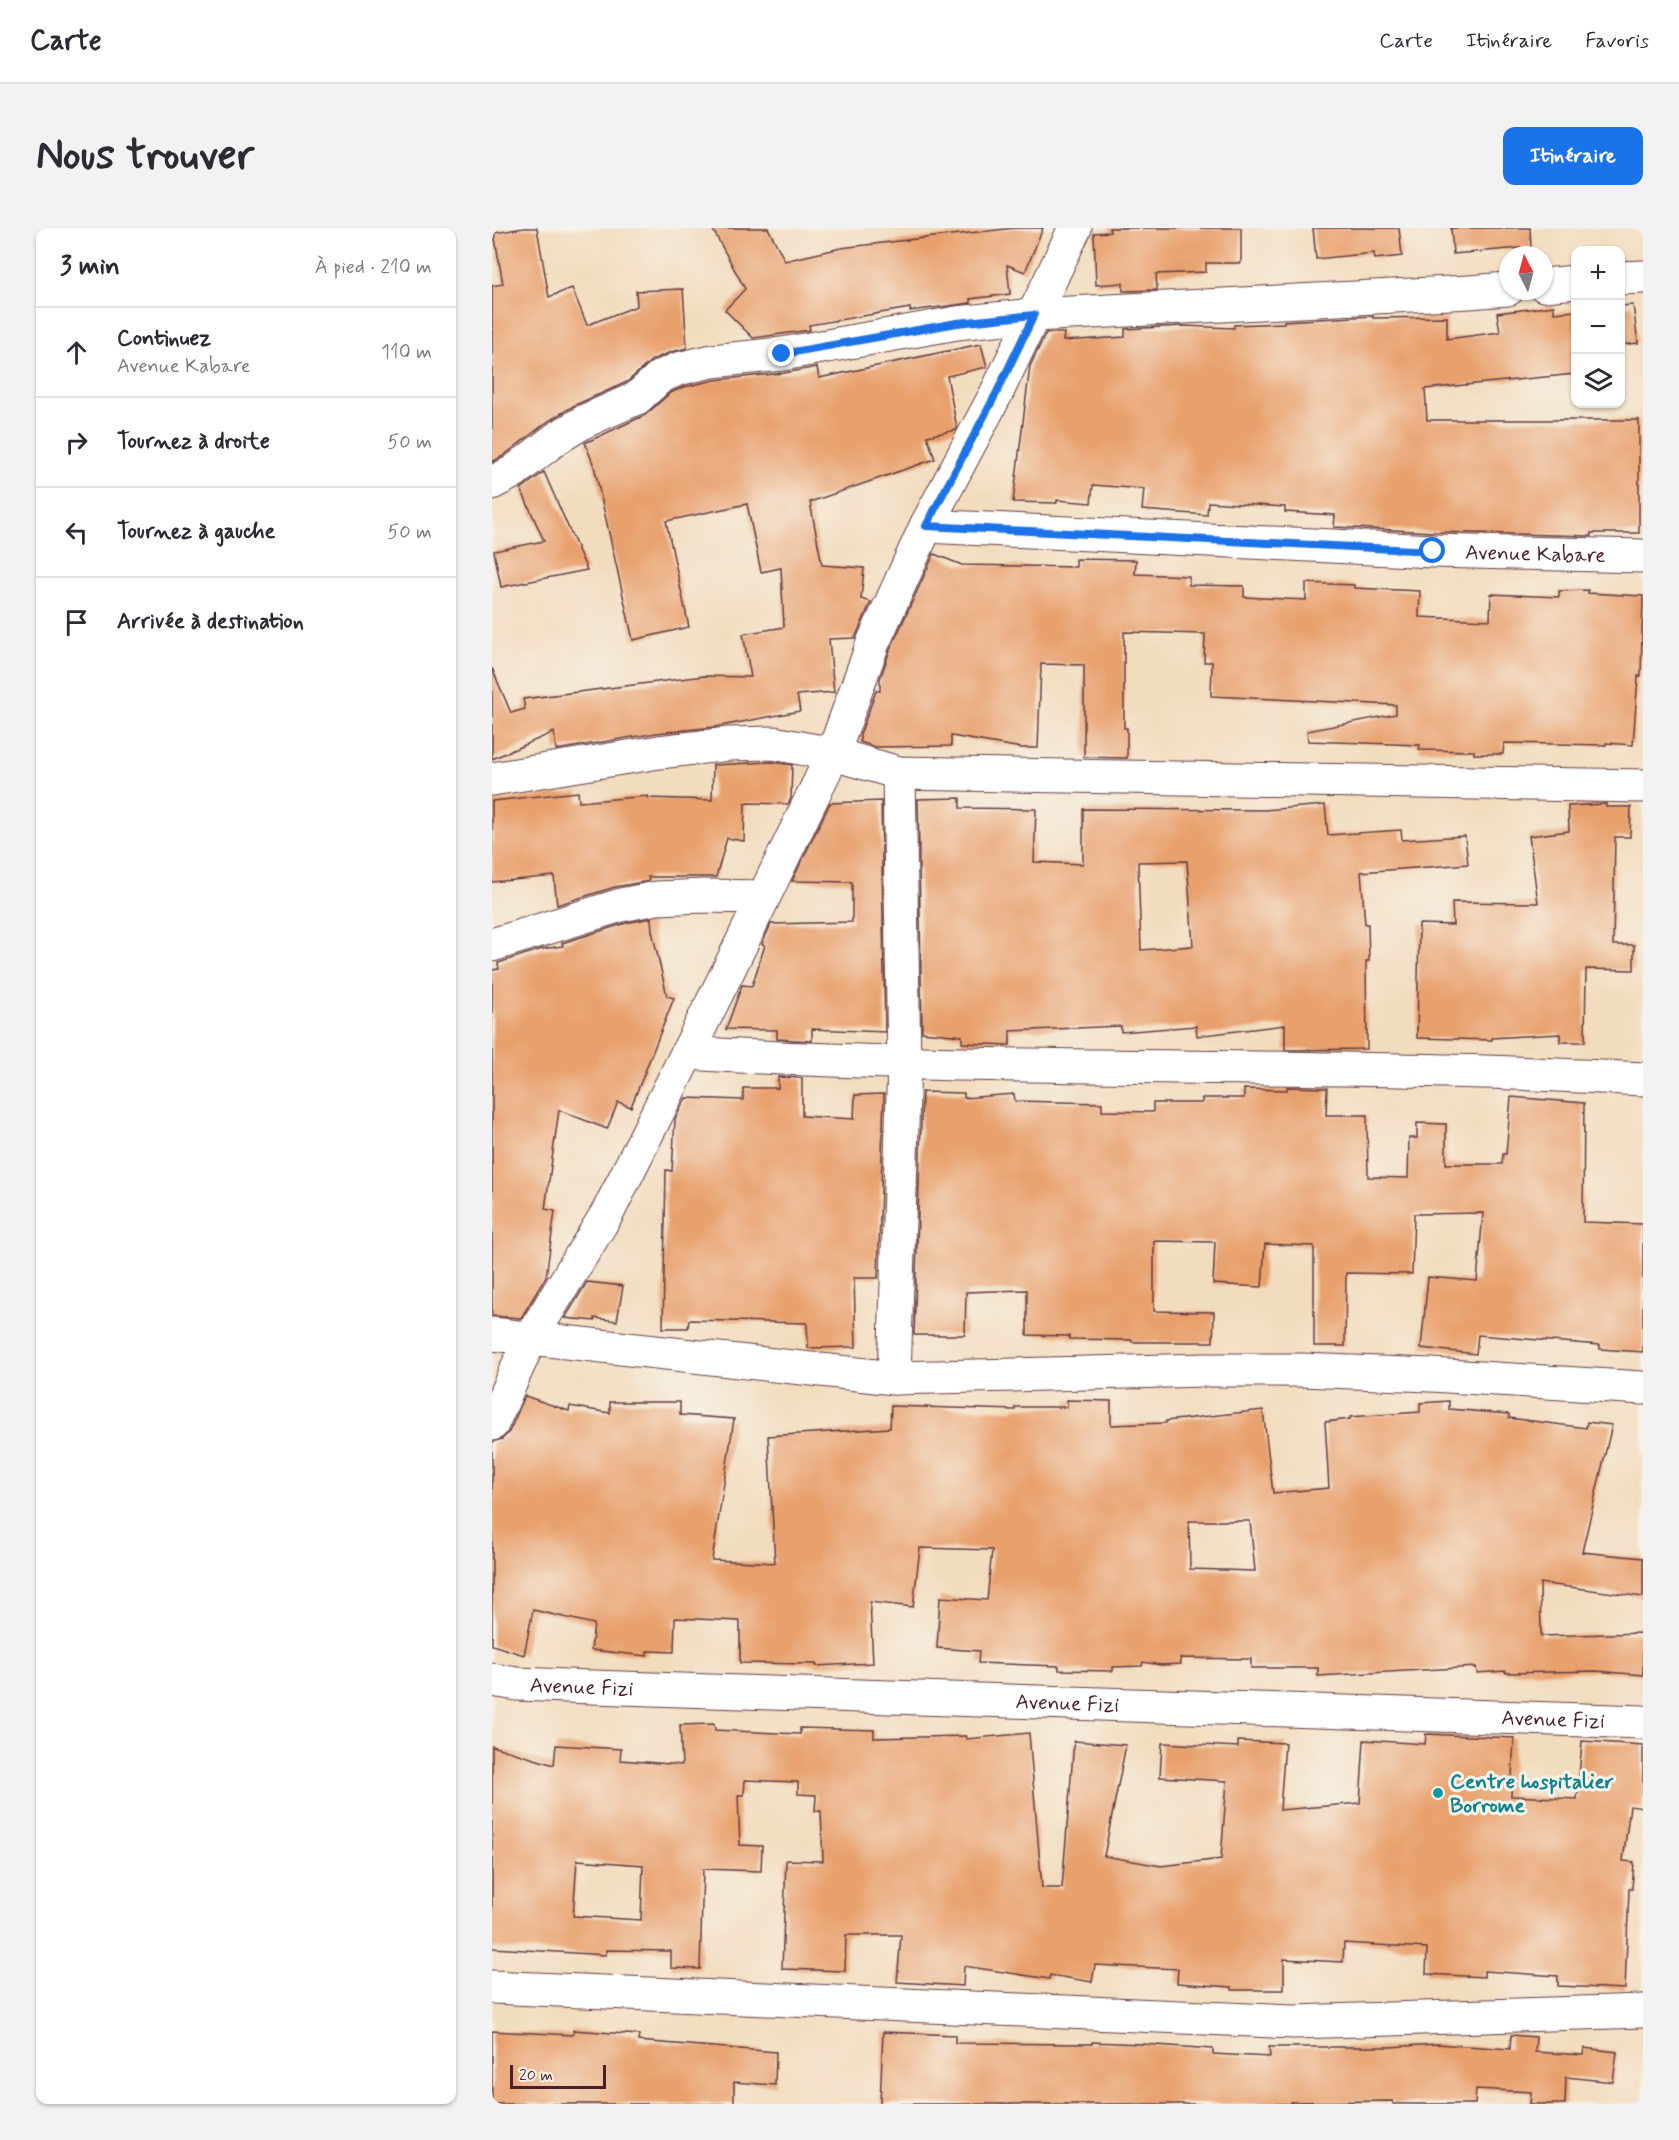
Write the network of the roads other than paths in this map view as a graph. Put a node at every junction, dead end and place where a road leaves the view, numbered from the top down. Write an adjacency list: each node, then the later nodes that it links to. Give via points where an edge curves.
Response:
1 (1075, 228): 7 (street)
2 (1643, 277): 3 (street)
3 (1625, 278)
4 (1571, 282): 5 (street)
5 (1553, 284)
6 (1499, 289): 7 (street)
7 (1034, 315): 8 (street, via 957,323 678,369 660,377 638,398 557,438); 9 (street)
8 (492, 483)
9 (926, 526): 10 (street, Avenue Kabare, via 1422,550); 11 (street, via 873,643)
10 (1643, 556)
11 (833, 754): 12 (street); 13 (street, via 773,743 729,744); 15 (street)
12 (899, 773): 14 (street); 18 (street)
13 (492, 779)
14 (1643, 786)
15 (762, 897): 16 (street, via 657,898 621,904); 17 (street)
16 (492, 945)
17 (687, 1053): 18 (street); 21 (street, via 608,1212)
18 (904, 1063): 19 (street, via 1448,1071); 22 (street)
19 (1643, 1079)
20 (492, 1334): 21 (street)
21 (530, 1339): 22 (street); 24 (street)
22 (894, 1378): 23 (street, via 1301,1370)
23 (1643, 1388)
24 (492, 1424)
25 (492, 1680): 26 (street, Avenue Fizi, via 604,1688)
26 (1643, 1722)
27 (492, 1987): 28 (street, via 1294,2022)
28 (1643, 2011)

